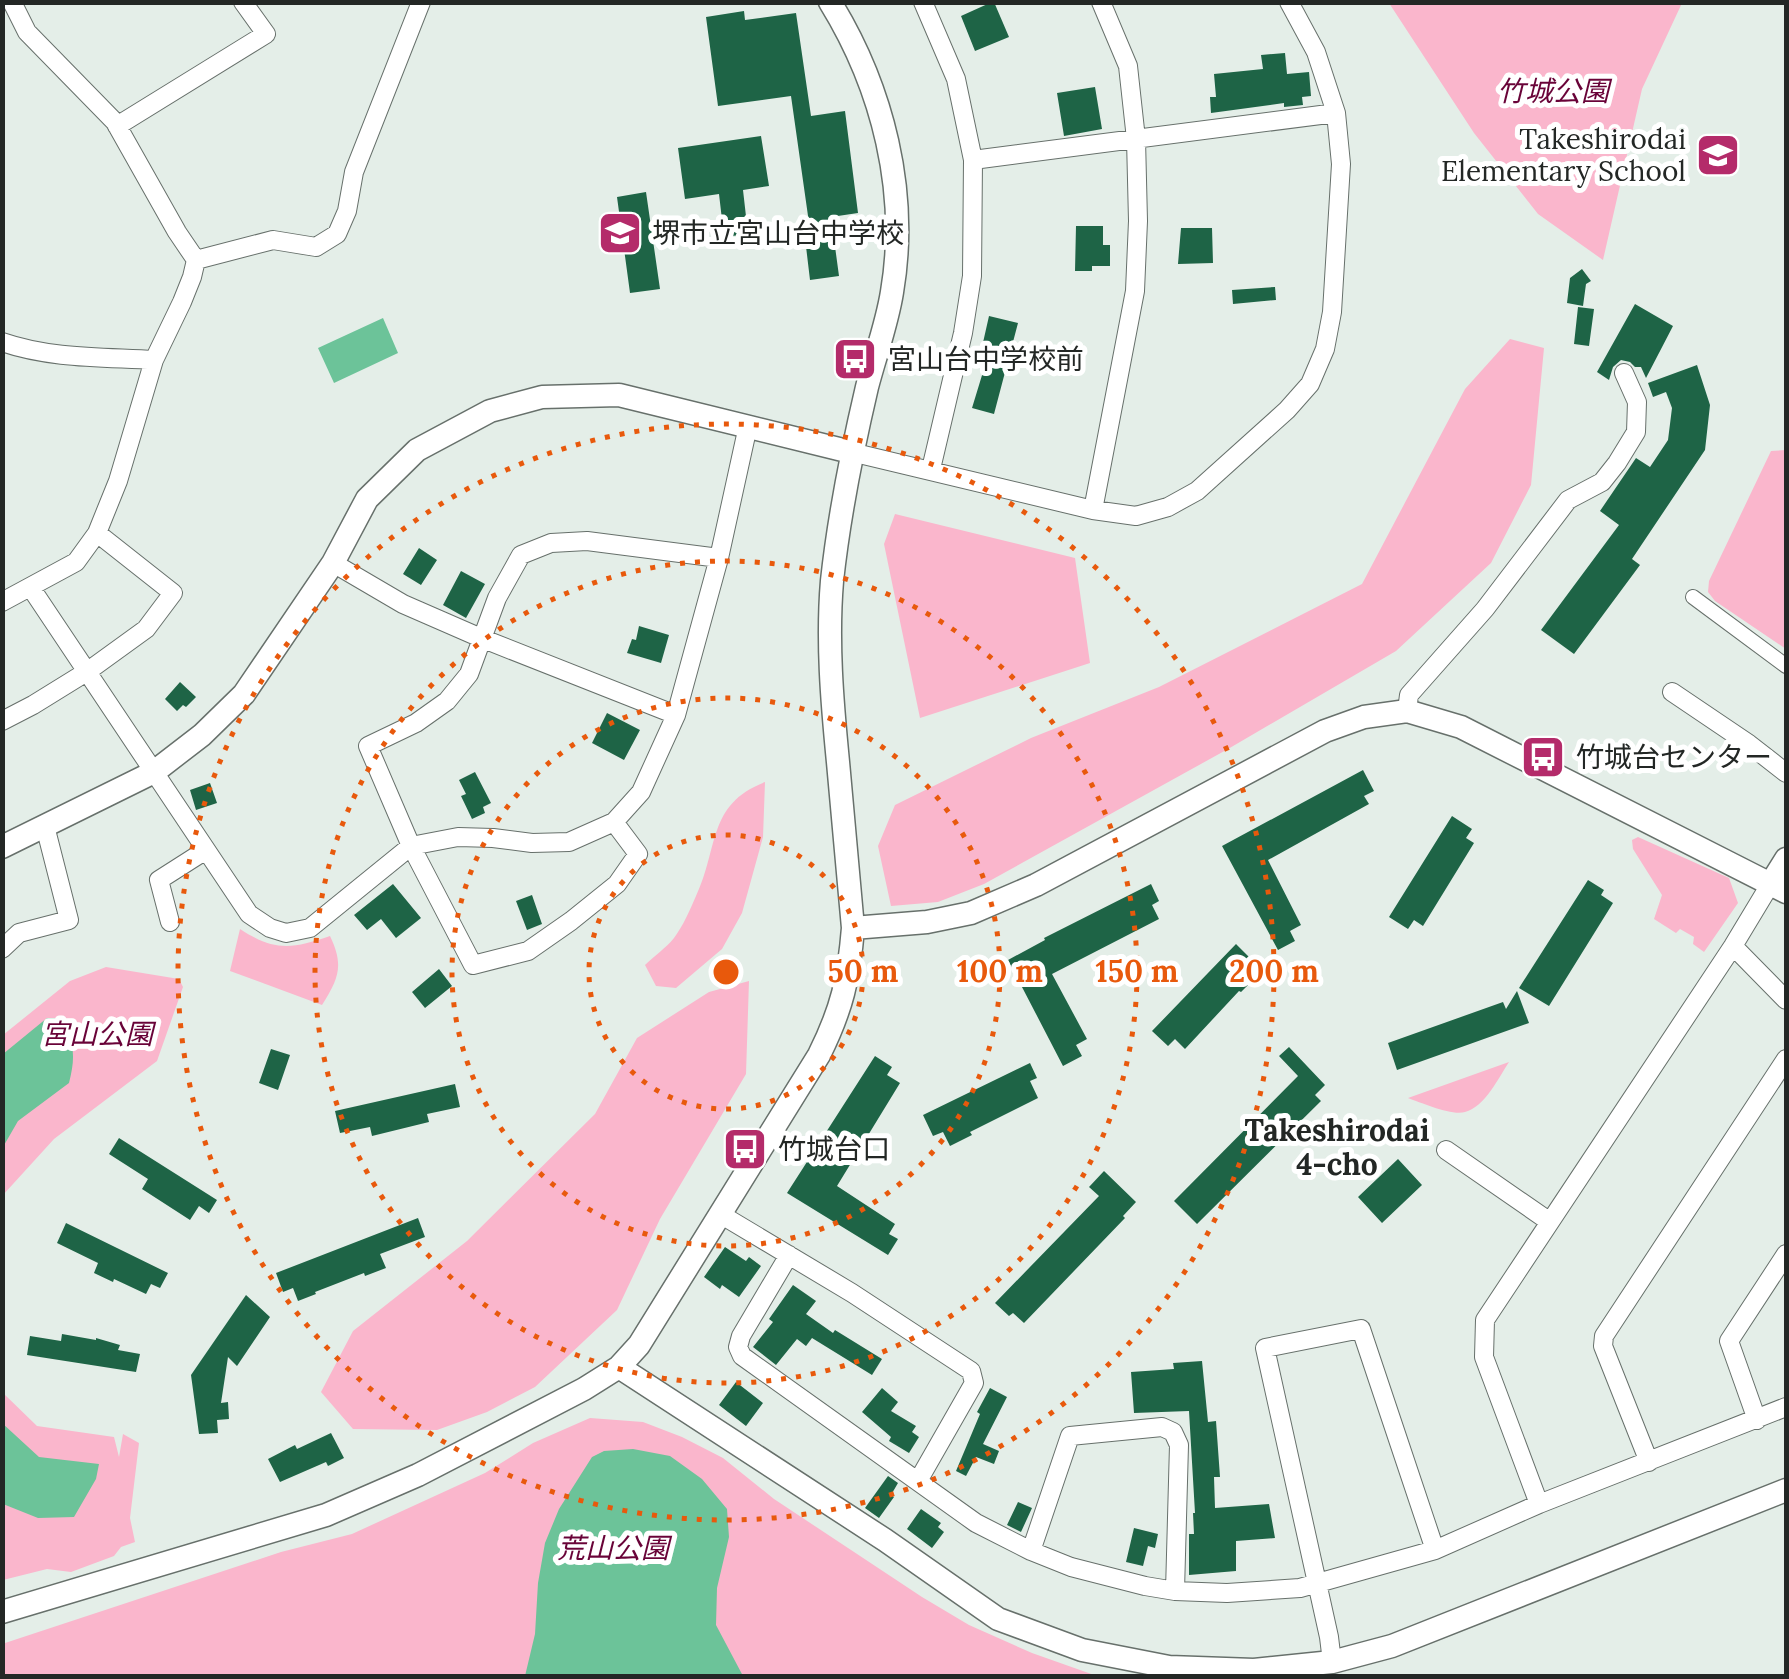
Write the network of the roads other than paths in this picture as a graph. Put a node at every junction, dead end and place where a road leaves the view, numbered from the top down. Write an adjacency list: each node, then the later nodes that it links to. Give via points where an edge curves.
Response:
1 (243, 2): 9 (street, via 266,34)
2 (421, 2): 12 (street, via 354,172 337,234 316,247 273,240)
3 (830, 2): 17 (street, via 874,94 895,196 892,292)
4 (924, 2): 11 (street, via 956,78)
5 (1102, 2): 10 (street, via 1128,66)
6 (1289, 2): 8 (street, via 1316,52)
7 (16, 4): 9 (street, via 27,32)
8 (1336, 113): 10 (street); 19 (street, via 1341,164 1332,312 1310,384 1197,491 1136,516)
9 (117, 126): 12 (street)
10 (1136, 139): 11 (street); 19 (street, via 1135,291)
11 (974, 160): 18 (street, via 972,276)
12 (196, 260): 14 (street)
13 (2, 342): 14 (street, via 69,356)
14 (154, 360): 20 (street)
15 (1624, 373): 30 (street, via 1636,402 1636,432 1617,463 1602,482 1568,500 1408,695)
16 (748, 426): 17 (street); 21 (street); 22 (street, via 619,395 542,397 490,411 418,450 368,499)
17 (852, 452): 18 (street); 43 (street, via 832,582 829,669)
18 (930, 469): 19 (street)
19 (1093, 510)
20 (98, 533): 23 (street, via 76,562); 28 (street, via 173,593 146,629)
21 (719, 558): 26 (street, via 551,542 521,555); 31 (street)
22 (332, 563): 26 (street); 33 (street, via 244,694)
23 (31, 588): 25 (street); 28 (street)
24 (1693, 597): 27 (street)
25 (2, 602)
26 (481, 638): 31 (street); 37 (street, via 470,674 447,701 368,746)
27 (1786, 666)
28 (88, 671): 32 (street); 33 (street)
29 (1672, 692): 34 (street)
30 (1407, 711): 41 (street, via 1461,727); 43 (street, via 1324,731 1036,886 971,913)
31 (676, 714): 35 (street, via 641,792)
32 (2, 721)
33 (154, 772): 36 (street); 39 (street)
34 (1786, 773)
35 (614, 822): 37 (street, via 569,842 458,836); 37 (street, via 638,854 617,884 528,951 473,966)
36 (45, 826): 38 (street); 45 (street, via 69,920 19,933)
37 (412, 846): 39 (street, via 310,928 286,933 249,914)
38 (2, 848)
39 (206, 850): 42 (street, via 160,880)
40 (1786, 859): 41 (street)
41 (1779, 887): 44 (street)
42 (170, 922)
43 (853, 928): 49 (street, via 836,1021)
44 (1733, 946): 46 (street); 50 (street)
45 (2, 950)
46 (1786, 1000)
47 (1786, 1059): 56 (street, via 1604,1336)
48 (1446, 1150): 50 (street)
49 (720, 1214): 52 (street); 53 (street)
50 (1550, 1222): 59 (street, via 1485,1320 1484,1357)
51 (1786, 1254): 55 (street, via 1729,1342)
52 (789, 1256): 57 (street, via 740,1336 742,1356); 57 (street, via 972,1371 974,1383)
53 (620, 1367): 64 (street, via 418,1475 326,1515); 65 (street, via 998,1619 1082,1650 1170,1666)
54 (1786, 1408): 55 (street)
55 (1757, 1420): 56 (street)
56 (1649, 1462): 59 (street)
57 (918, 1481): 61 (street, via 976,1523)
58 (1786, 1490): 65 (street)
59 (1539, 1504): 60 (street)
60 (1435, 1550): 62 (street); 62 (street, via 1361,1330 1265,1348)
61 (1032, 1551): 63 (street); 63 (street, via 1070,1436 1162,1428 1173,1432 1178,1445)
62 (1316, 1584): 63 (street); 65 (street)
63 (1175, 1591)
64 (2, 1612)
65 (1334, 1669)

